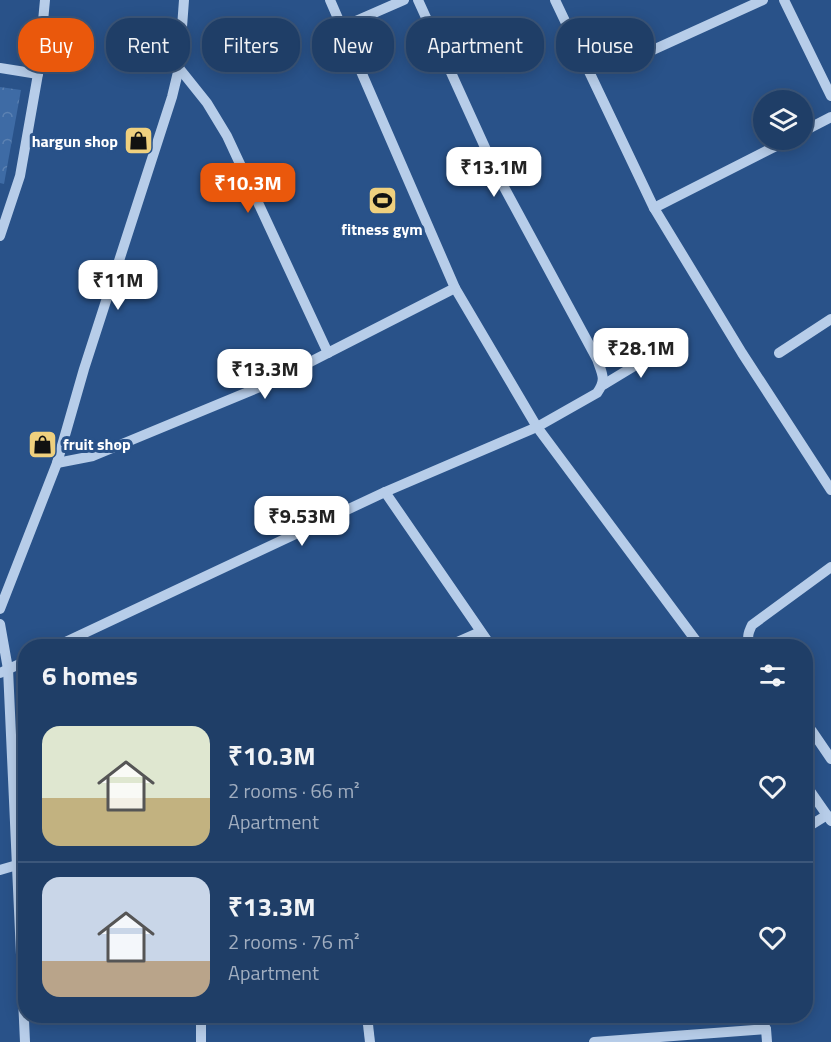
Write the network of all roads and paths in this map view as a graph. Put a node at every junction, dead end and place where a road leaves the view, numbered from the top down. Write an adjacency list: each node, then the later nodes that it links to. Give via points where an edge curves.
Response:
1 (45, 0): 17 (street)
2 (184, 0): 9 (street)
3 (330, 0): 10 (street)
4 (404, 0): 11 (street)
5 (418, 0): 29 (street, via 498,176 597,359)
6 (555, 0): 22 (street)
7 (764, 0): 12 (street)
8 (784, 0): 18 (street)
9 (183, 18)
10 (338, 18)
11 (363, 18)
12 (654, 50)
13 (0, 68): 17 (street)
14 (178, 72): 31 (street)
15 (182, 72): 27 (street, via 227,136)
16 (361, 72): 24 (street)
17 (38, 74): 23 (street, via 20,176)
18 (831, 96)
19 (831, 117): 20 (street)
20 (813, 126)
21 (768, 150): 22 (street)
22 (654, 208): 32 (street)
23 (0, 236)
24 (455, 288): 27 (street); 30 (street)
25 (831, 319): 28 (street)
26 (664, 348): 29 (street)
27 (328, 353): 31 (street, via 267,384 93,456)
28 (779, 353)
29 (603, 385): 30 (street, via 597,393)
30 (537, 427): 33 (street); 41 (street)
31 (57, 463): 35 (street)
32 (831, 490)
33 (385, 492): 37 (street); 38 (street)
34 (831, 567): 42 (street, via 752,625)
35 (0, 609)
36 (0, 624): 44 (street)
37 (480, 632): 39 (street); 40 (street)
38 (72, 639)
39 (464, 639)
40 (486, 639)
41 (695, 639)
42 (749, 639)
43 (18, 665): 44 (street)
44 (4, 671): 50 (street)
45 (813, 737): 46 (street)
46 (831, 759)
47 (813, 795): 48 (street)
48 (829, 818): 49 (street)
49 (813, 825)
50 (17, 865): 51 (street); 52 (street)
51 (0, 870)
52 (18, 887)
53 (24, 1023): 58 (street)
54 (201, 1023): 59 (street)
55 (368, 1023): 60 (street)
56 (763, 1023): 57 (street)
57 (766, 1029): 61 (street); 62 (street)
58 (25, 1042)
59 (201, 1042)
60 (370, 1042)
61 (594, 1042)
62 (767, 1042)

